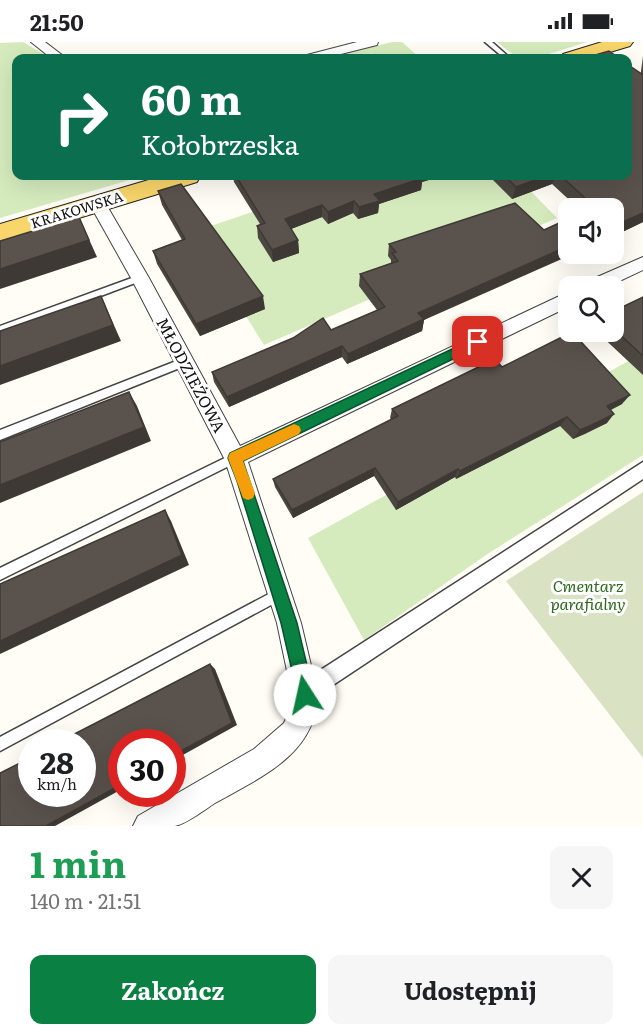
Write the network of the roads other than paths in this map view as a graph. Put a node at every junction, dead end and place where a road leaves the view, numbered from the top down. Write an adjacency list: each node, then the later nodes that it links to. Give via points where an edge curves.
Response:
1 (37, 42): 5 (street)
2 (372, 42): 6 (street)
3 (488, 42): 7 (lane)
4 (623, 42): 8 (main road)
5 (54, 54)
6 (327, 54)
7 (502, 54)
8 (583, 54)
9 (175, 180): 10 (main road, KRAKOWSKA)
10 (97, 203): 11 (main road, KRAKOWSKA); 14 (street, MŁODZIEŻOWA)
11 (0, 233)
12 (643, 263): 13 (street)
13 (615, 276)
14 (140, 278): 16 (lane); 17 (street, MŁODZIEŻOWA)
15 (558, 304): 19 (street)
16 (0, 330)
17 (184, 362): 18 (lane); 19 (street, MŁODZIEŻOWA)
18 (0, 435)
19 (235, 458): 21 (lane); 22 (street, MŁODZIEŻOWA)
20 (643, 470): 23 (street)
21 (0, 574)
22 (280, 594): 24 (lane); 25 (street, MŁODZIEŻOWA, via 303,677 305,707 298,728 264,759)
23 (326, 678)
24 (0, 744)
25 (148, 826)

